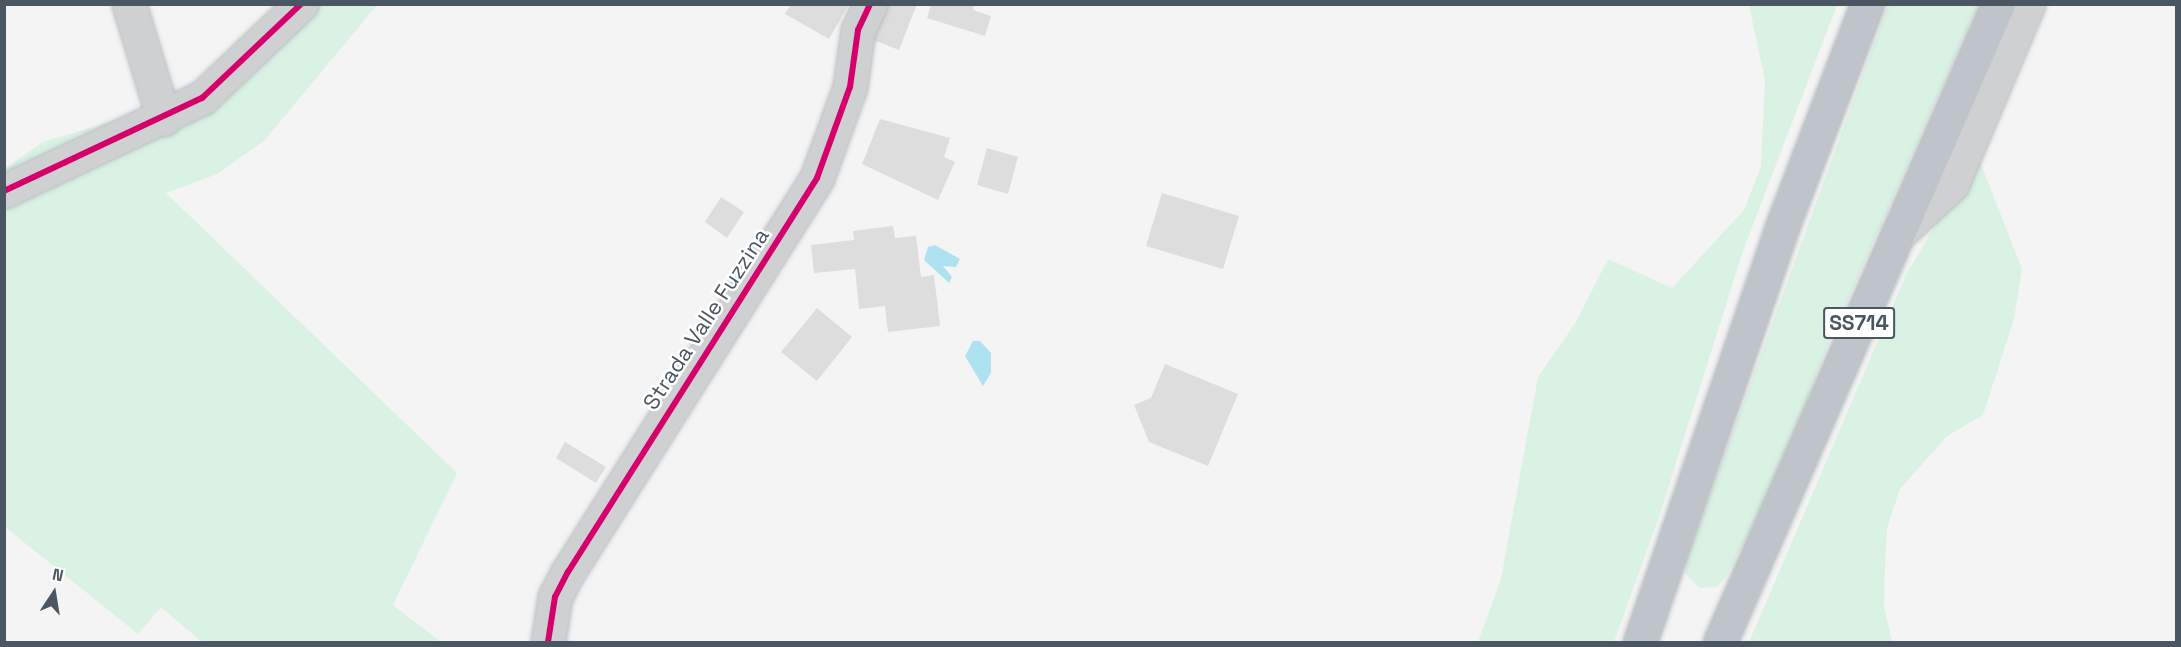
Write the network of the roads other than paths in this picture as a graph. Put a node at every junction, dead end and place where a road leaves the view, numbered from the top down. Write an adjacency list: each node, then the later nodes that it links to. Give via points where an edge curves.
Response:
1 (129, 4): 7 (street)
2 (301, 4): 7 (street, via 202,98)
3 (870, 4): 10 (street, Strada Valle Fuzzina, via 858,30 850,87 817,178 568,572 555,597)
4 (1867, 4): 11 (highway, via 1782,227)
5 (1998, 4): 9 (highway, SS714)
6 (2028, 4): 9 (street, via 1952,184)
7 (165, 118): 8 (street)
8 (4, 191)
9 (1898, 235): 12 (highway, SS714)
10 (548, 642)
11 (1640, 642)
12 (1720, 642)

